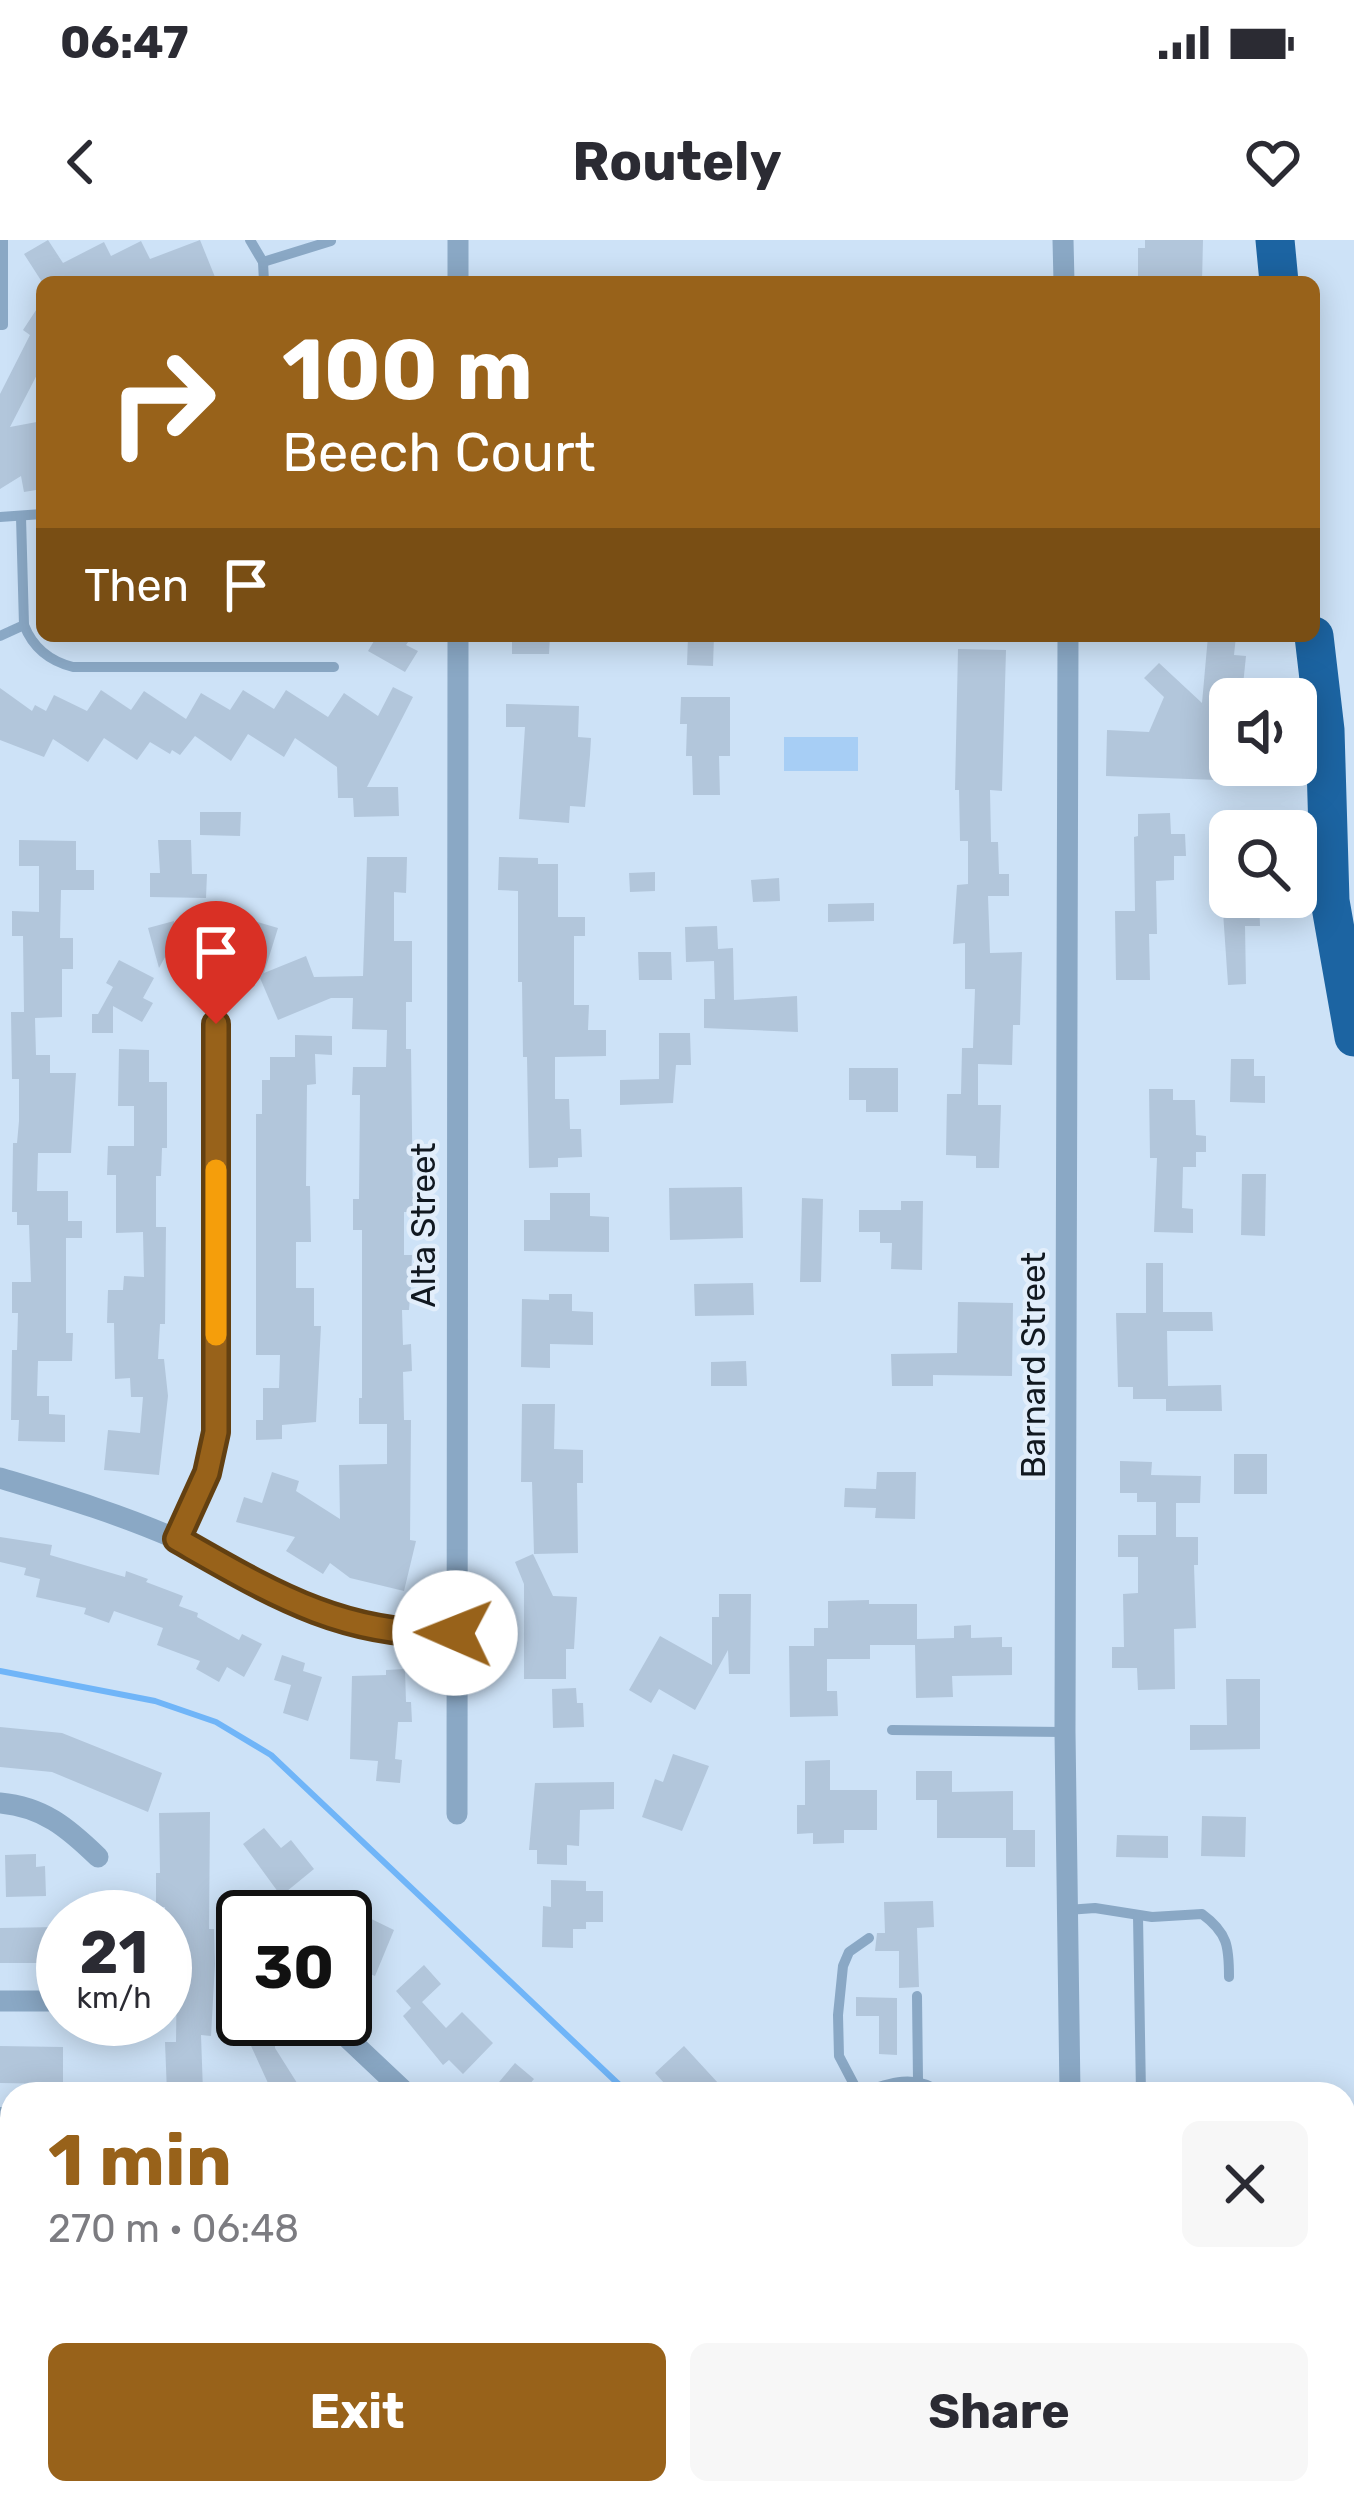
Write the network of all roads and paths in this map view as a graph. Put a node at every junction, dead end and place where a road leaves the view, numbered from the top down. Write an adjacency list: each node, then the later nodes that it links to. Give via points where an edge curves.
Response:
1 (3, 240): 12 (lane)
2 (250, 240): 7 (lane)
3 (458, 240): 9 (street)
4 (1063, 240): 10 (street)
5 (1275, 240): 11 (highway)
6 (331, 241): 7 (lane)
7 (263, 262): 8 (lane)
8 (264, 276)
9 (458, 276)
10 (1064, 276)
11 (1278, 276)
12 (0, 325)
13 (36, 515): 15 (lane)
14 (0, 517): 15 (lane)
15 (21, 517): 16 (lane)
16 (24, 625): 17 (lane); 21 (lane, via 44,654 73,667)
17 (0, 636)
18 (458, 642): 26 (street, Alta Street)
19 (1068, 642): 28 (street, Barnard Street)
20 (1315, 642): 23 (highway, via 1330,901)
21 (334, 668)
22 (216, 1024): 25 (street, via 216,1432)
23 (1354, 1037)
24 (0, 1478): 25 (street)
25 (177, 1539): 26 (street, via 321,1615 371,1629)
26 (455, 1633): 30 (street, Alta Street)
27 (892, 1730): 28 (lane)
28 (1065, 1732): 32 (street, Barnard Street)
29 (0, 1803): 31 (street, via 61,1821)
30 (457, 1814)
31 (98, 1857)
32 (1067, 1910): 33 (lane); 45 (street, Barnard Street)
33 (1138, 1916): 35 (lane, via 1202,1914 1229,1942); 46 (lane)
34 (869, 1938): 42 (lane, via 843,1966 839,2056)
35 (1229, 1977)
36 (917, 1996): 40 (lane)
37 (0, 2001): 38 (street)
38 (36, 2001)
39 (356, 2046): 41 (street)
40 (918, 2080): 43 (lane); 44 (lane)
41 (394, 2082)
42 (853, 2082)
43 (890, 2082)
44 (922, 2082)
45 (1070, 2082)
46 (1141, 2082)

